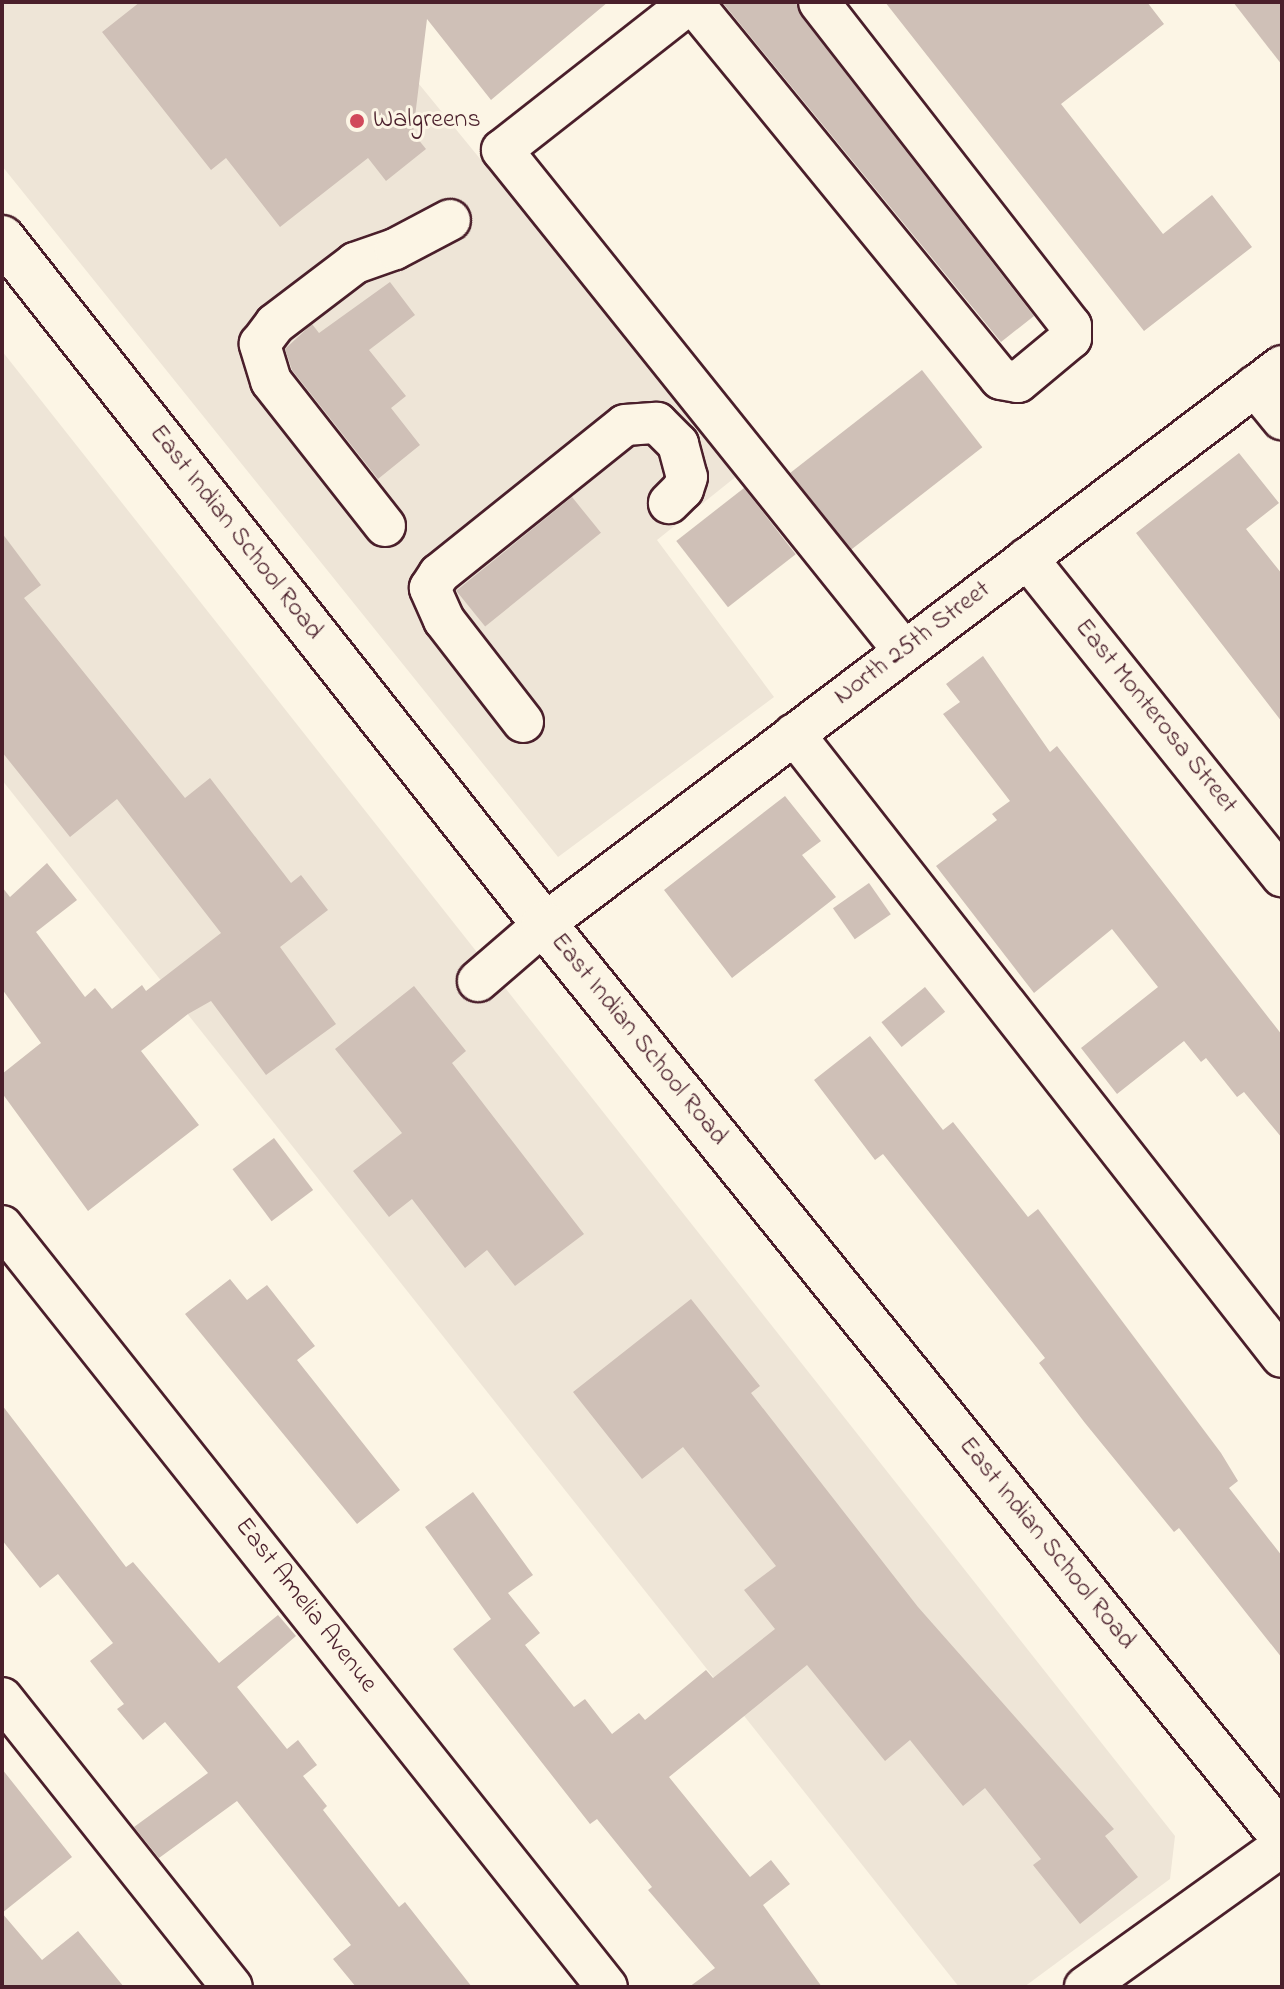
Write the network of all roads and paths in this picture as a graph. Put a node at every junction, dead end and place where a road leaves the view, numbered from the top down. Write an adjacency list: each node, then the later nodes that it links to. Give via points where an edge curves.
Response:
1 (691, 2): 2 (street, via 1001,379 1018,382 1071,338 1071,326); 10 (street, via 502,150)
2 (819, 2)
3 (450, 220): 8 (street, via 355,263 318,287 260,344 271,381)
4 (2, 238): 14 (main road, East Indian School Road)
5 (1269, 376): 6 (street); 9 (street, North 25th Street)
6 (1282, 419)
7 (669, 503): 11 (street, via 687,477 678,444 657,423 625,425 439,574 430,588 432,603)
8 (385, 526)
9 (1027, 558): 10 (street, North 25th Street); 13 (street, East Monterosa Street)
10 (904, 651): 12 (street, North 25th Street)
11 (523, 722)
12 (794, 734): 14 (street, North 25th Street); 17 (street)
13 (1282, 876)
14 (544, 924): 15 (street, North 25th Street); 19 (main road, East Indian School Road)
15 (478, 981)
16 (2, 1226): 22 (street, East Amelia Avenue)
17 (1282, 1357)
18 (2, 1698): 21 (street)
19 (1282, 1836)
20 (1282, 1846): 23 (street)
21 (232, 1987)
22 (607, 1987)
23 (1085, 1987)

